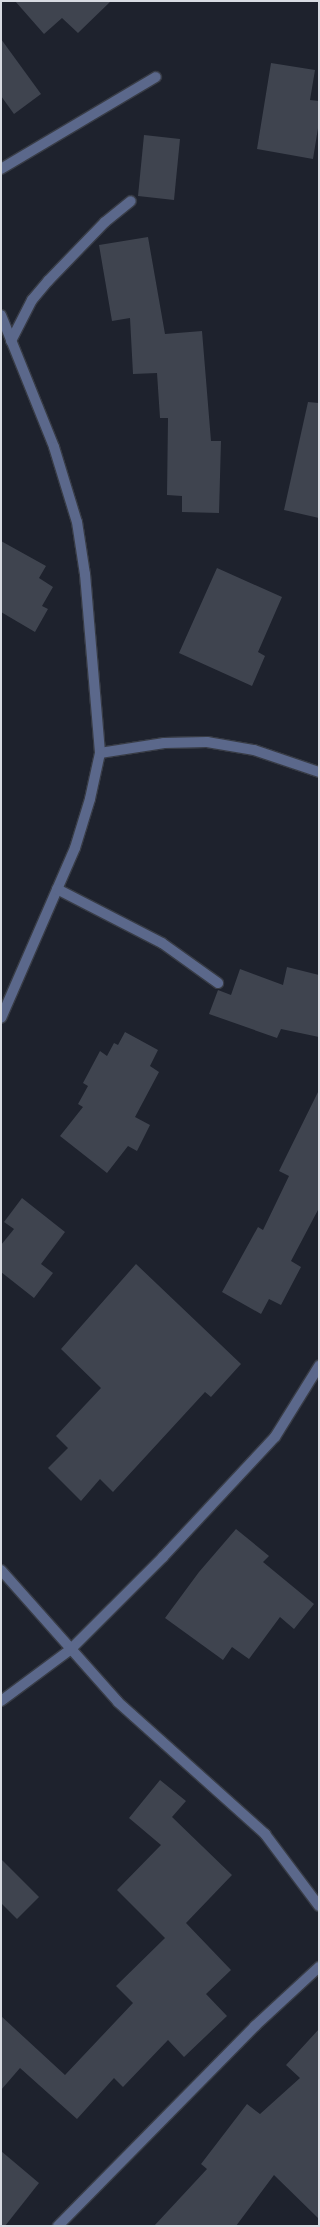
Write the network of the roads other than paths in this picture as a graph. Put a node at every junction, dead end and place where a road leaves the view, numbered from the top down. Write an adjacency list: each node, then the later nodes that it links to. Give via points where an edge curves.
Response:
1 (156, 77): 2 (street)
2 (1, 169)
3 (131, 201): 5 (street, via 105,222 48,281 32,300)
4 (1, 315): 5 (street)
5 (11, 341): 6 (street, via 54,447 77,522 85,574)
6 (100, 753): 7 (street, via 164,743 207,742 254,750); 8 (street, via 90,799 75,848)
7 (319, 772)
8 (57, 889): 9 (street, via 162,943); 10 (street)
9 (218, 983)
10 (1, 1018)
11 (319, 1366): 13 (street, via 275,1437)
12 (1, 1570): 13 (street)
13 (70, 1650): 14 (street); 15 (street, via 118,1702 265,1834)
14 (1, 1701)
15 (319, 1906)
16 (319, 1967): 17 (street, via 255,2026)
17 (58, 2226)

